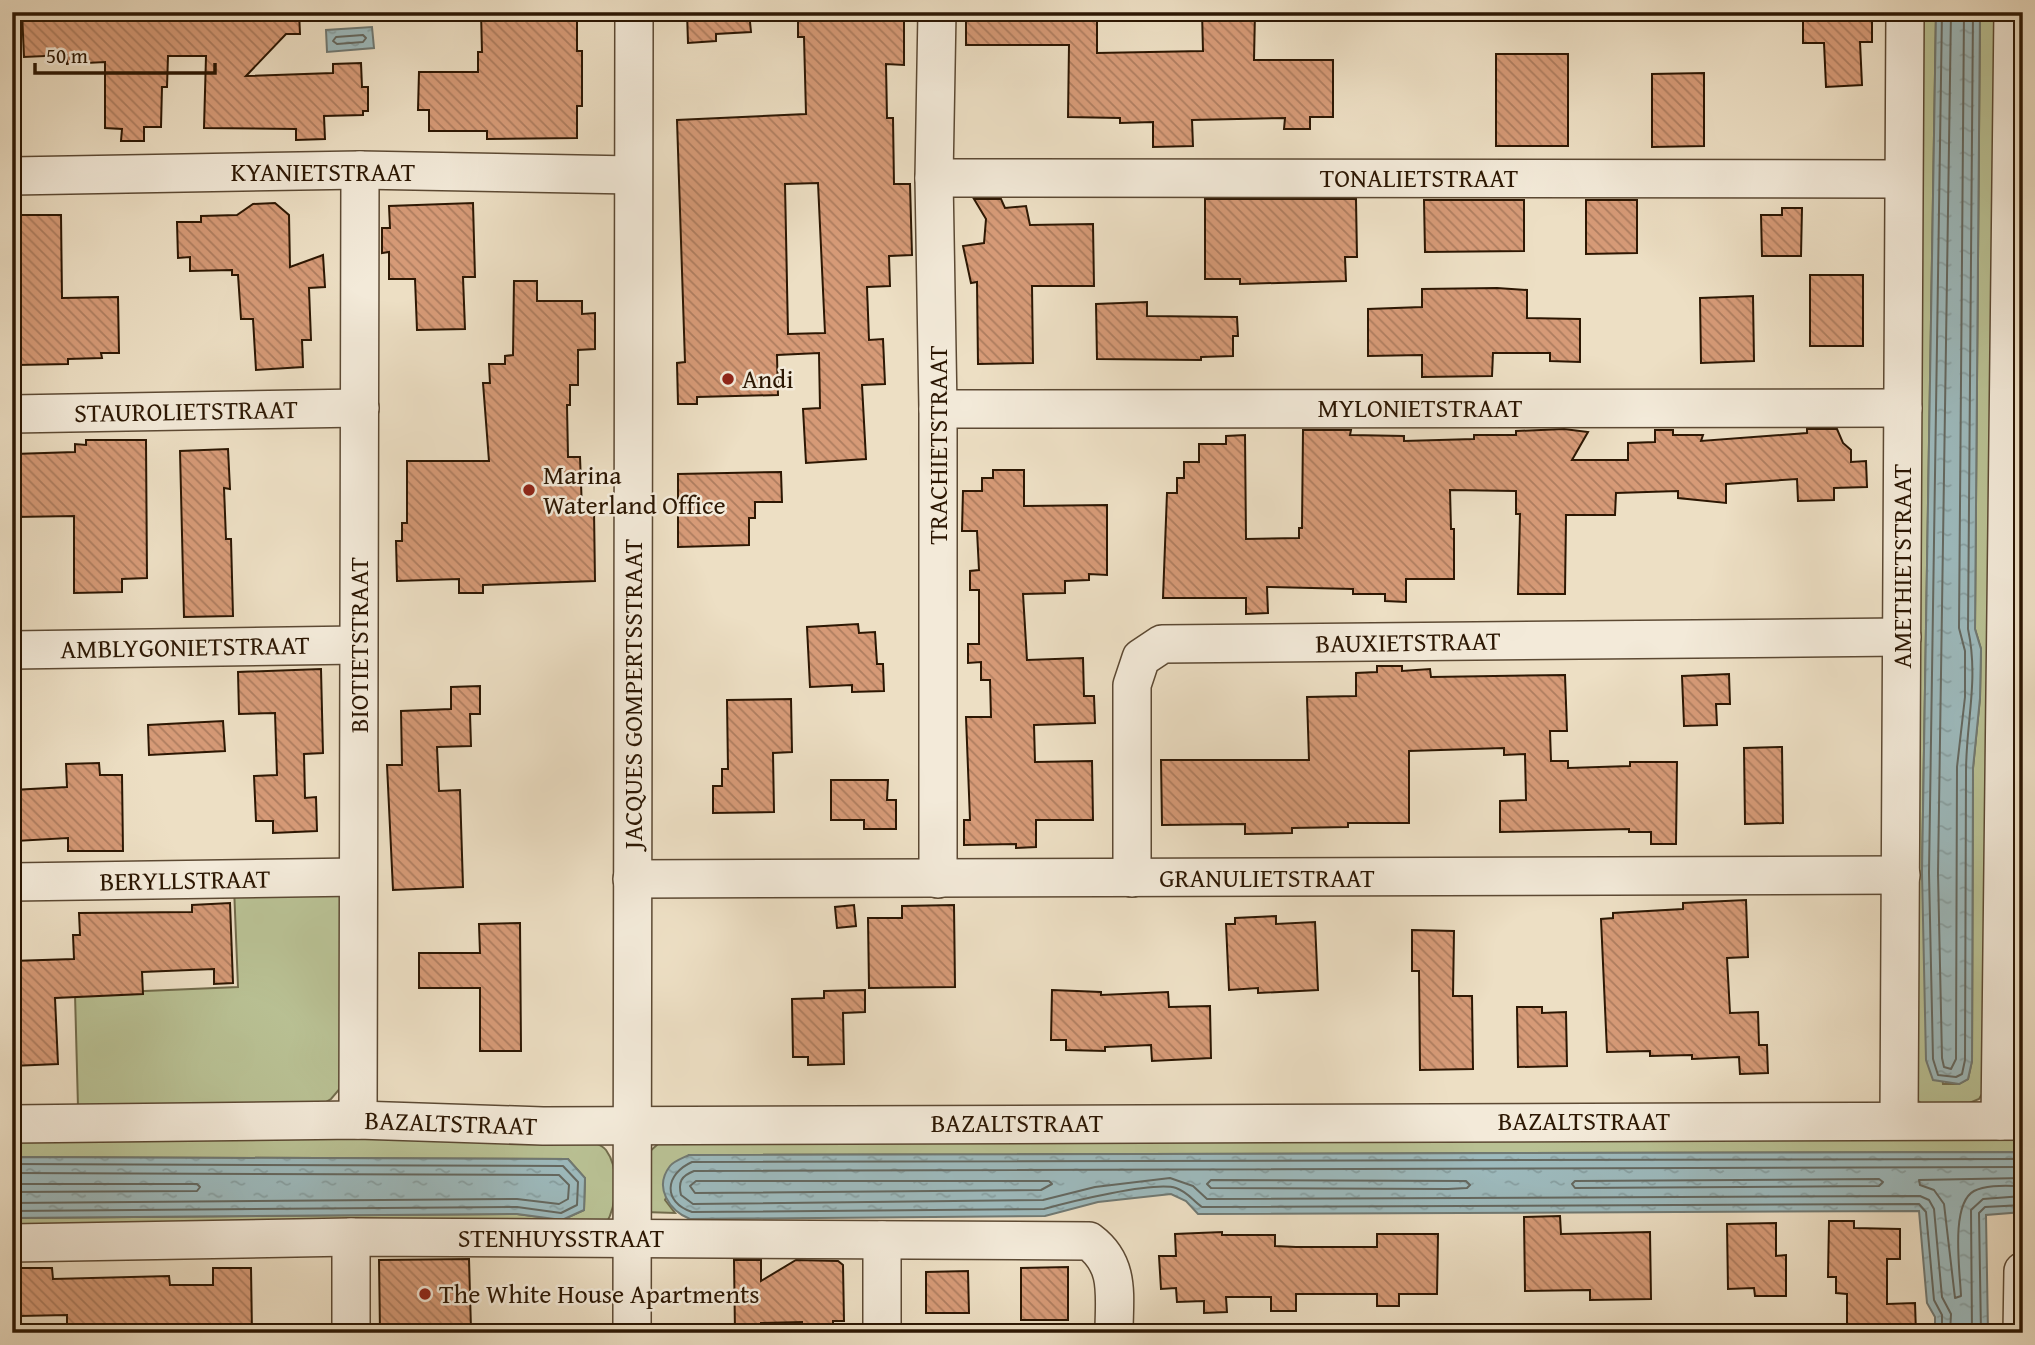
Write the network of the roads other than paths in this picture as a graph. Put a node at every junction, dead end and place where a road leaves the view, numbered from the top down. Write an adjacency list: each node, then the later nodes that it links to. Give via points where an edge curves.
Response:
1 (634, 12): 8 (street, JACQUES GOMPERTSSTRAAT)
2 (937, 12): 9 (street, TRACHIETSTRAAT)
3 (1905, 12): 10 (street, AMETHIETSTRAAT)
4 (2013, 12): 6 (street)
5 (360, 170): 7 (street, KYANIETSTRAAT); 8 (street, KYANIETSTRAAT); 12 (street, BIOTIETSTRAAT)
6 (2017, 171): 11 (street)
7 (12, 176)
8 (633, 176): 23 (street, JACQUES GOMPERTSSTRAAT)
9 (934, 178): 10 (street, TONALIETSTRAAT); 14 (street, TRACHIETSTRAAT)
10 (1903, 179): 13 (street, AMETHIETSTRAAT)
11 (2016, 404): 19 (street)
12 (360, 408): 15 (street, STAUROLIETSTRAAT); 17 (street, BIOTIETSTRAAT)
13 (1903, 408): 14 (street, MYLONIETSTRAAT); 16 (street, AMETHIETSTRAAT)
14 (938, 409): 24 (street, TRACHIETSTRAAT)
15 (12, 414)
16 (1902, 637): 20 (street, AMETHIETSTRAAT); 22 (street, BAUXIETSTRAAT, via 1162,644 1140,658 1132,685)
17 (358, 645): 18 (street, AMBLYGONIETSTRAAT); 21 (street, BIOTIETSTRAAT)
18 (12, 650)
19 (2012, 873): 28 (street)
20 (1901, 875): 22 (street, GRANULIETSTRAAT); 27 (street, AMETHIETSTRAAT)
21 (358, 877): 25 (street, BERYLLSTRAAT); 26 (street, BIOTIETSTRAAT)
22 (1132, 878): 24 (street, GRANULIETSTRAAT)
23 (632, 879): 24 (street, GRANULIETSTRAAT); 30 (street, JACQUES GOMPERTSSTRAAT)
24 (938, 879)
25 (12, 882)
26 (358, 1120): 29 (street, BAZALTSTRAAT); 30 (street, BAZALTSTRAAT)
27 (1899, 1120): 28 (street, BAZALTSTRAAT); 30 (street, BAZALTSTRAAT)
28 (2012, 1121)
29 (12, 1125)
30 (632, 1125): 32 (street, JACQUES GOMPERTSSTRAAT)
31 (351, 1237): 32 (street, STENHUYSSTRAAT); 34 (street, STENHUYSSTRAAT); 36 (street)
32 (632, 1239): 33 (street, STENHUYSSTRAAT); 37 (street, JACQUES GOMPERTSSTRAAT)
33 (882, 1240): 38 (street); 39 (street, STENHUYSSTRAAT, via 1089,1241 1105,1252 1113,1271)
34 (12, 1243)
35 (2023, 1271): 40 (street)
36 (351, 1333)
37 (632, 1333)
38 (882, 1333)
39 (1114, 1333)
40 (2022, 1333)

